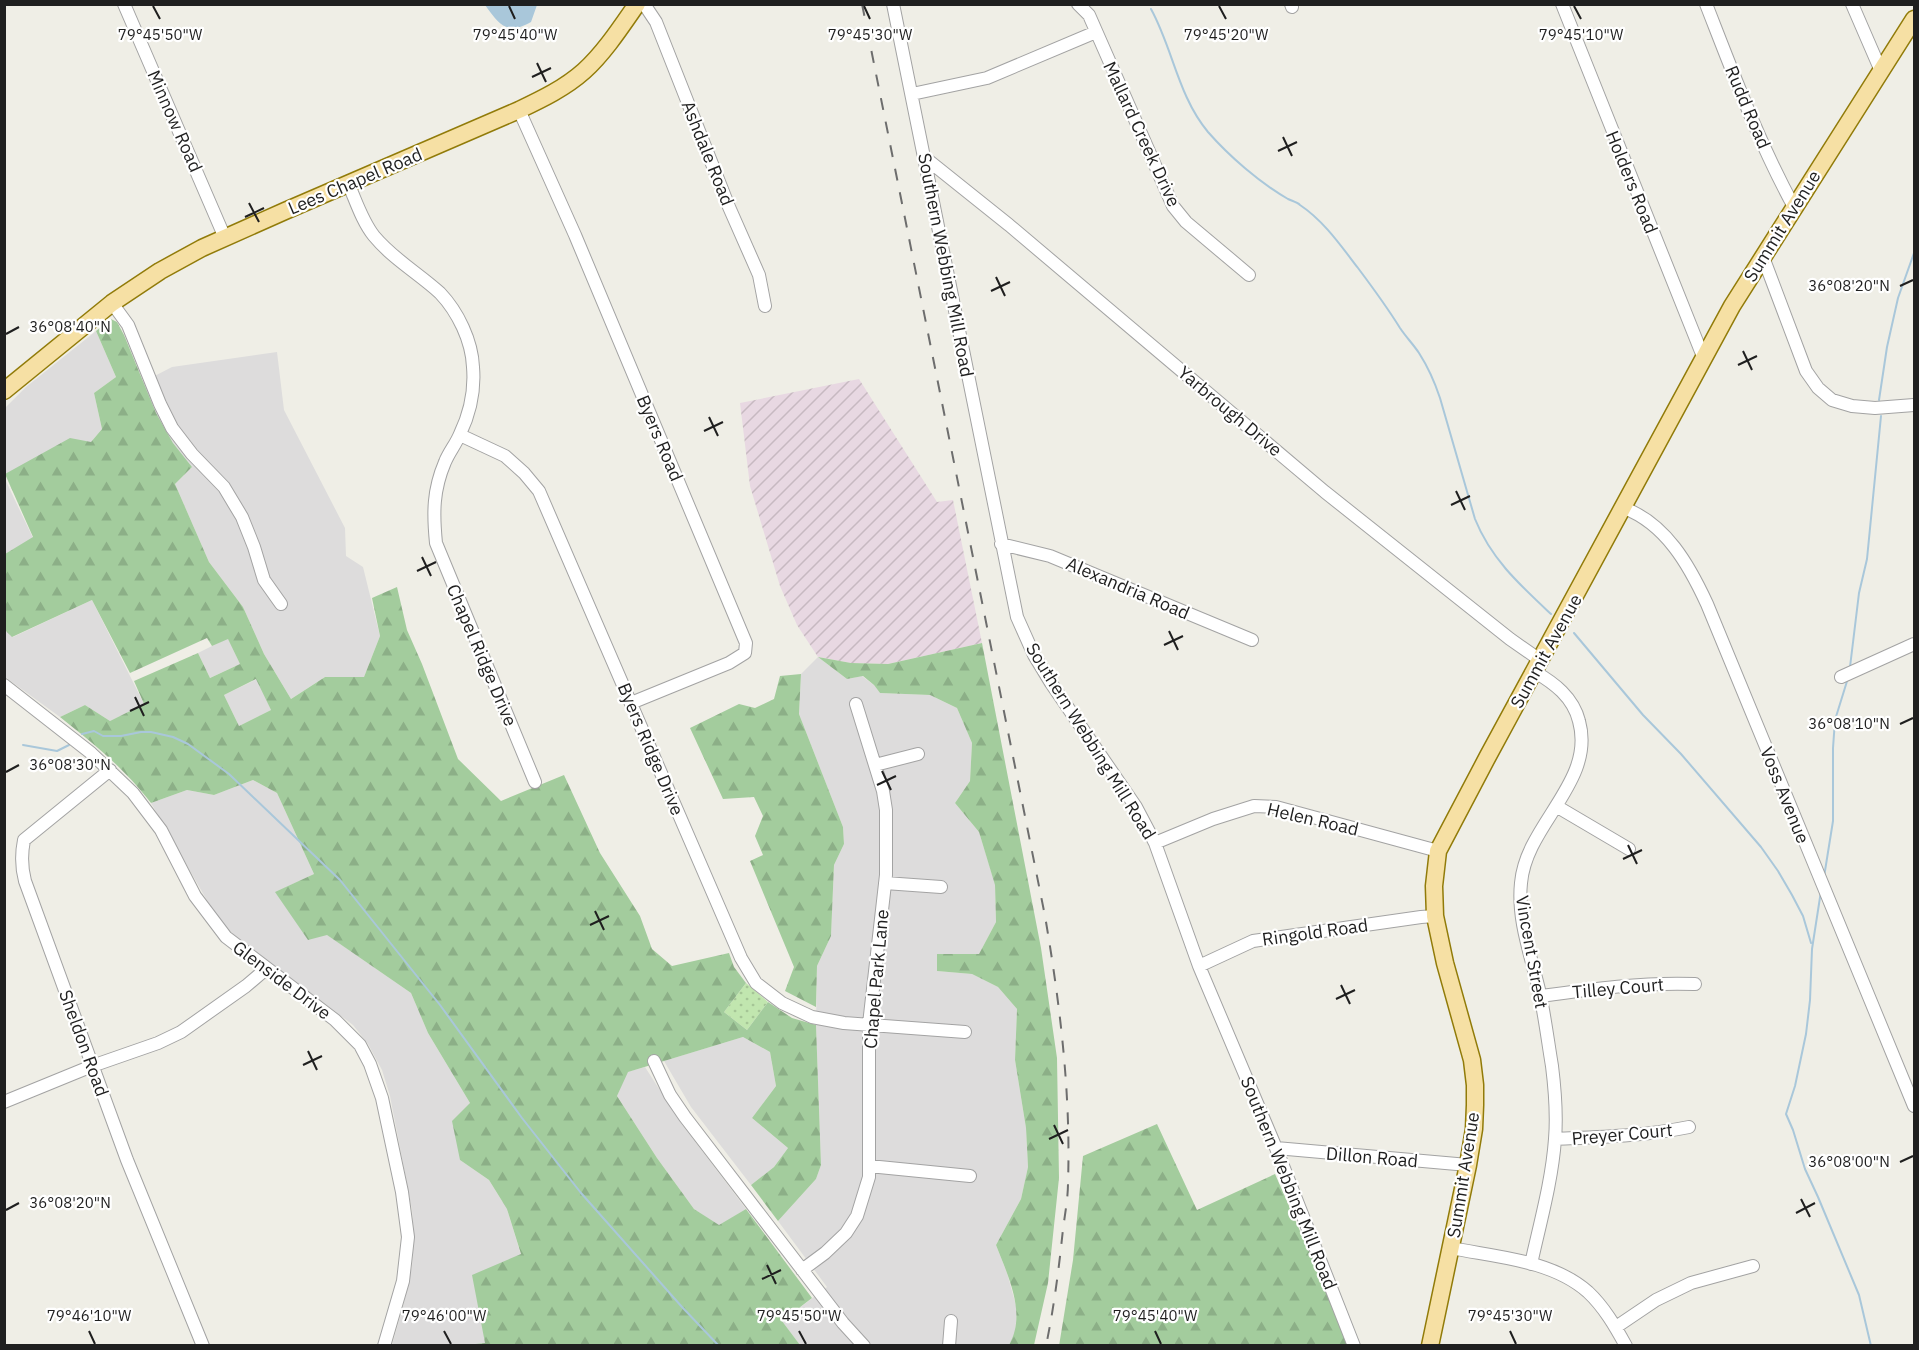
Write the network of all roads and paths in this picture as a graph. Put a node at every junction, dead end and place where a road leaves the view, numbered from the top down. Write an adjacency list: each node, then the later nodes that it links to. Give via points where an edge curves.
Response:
1 (124, 4): 17 (street, Minnow Road)
2 (637, 4): 13 (main road, Lees Chapel Road, via 584,71)
3 (644, 4): 21 (street, Ashdale Road, via 656,22 759,275)
4 (893, 4): 12 (street, Southern Webbing Mill Road)
5 (1078, 4): 10 (street, Mallard Creek Drive, via 1089,15)
6 (1562, 4): 22 (street, Holders Road)
7 (1706, 4): 16 (street, Rudd Road, via 1762,142)
8 (1852, 4): 11 (street)
9 (1914, 19): 11 (main road, Summit Avenue)
10 (1096, 32): 12 (street, via 987,78); 19 (street, Mallard Creek Drive, via 1173,206 1186,222)
11 (1881, 71): 16 (main road, Summit Avenue)
12 (912, 94): 14 (street, Southern Webbing Mill Road)
13 (519, 110): 15 (main road, Lees Chapel Road); 34 (street, Byers Road, via 746,644 745,653 729,663)
14 (924, 157): 27 (street, Southern Webbing Mill Road); 31 (street, Yarbrough Drive)
15 (348, 183): 17 (main road, Lees Chapel Road); 25 (street, Chapel Ridge Drive, via 373,235 389,253 441,294 469,340 472,392)
16 (1794, 207): 18 (main road, Summit Avenue)
17 (225, 238): 20 (main road, Lees Chapel Road, via 160,271)
18 (1763, 257): 22 (main road, Summit Avenue); 24 (street, via 1806,371 1818,388 1832,400 1852,406)
19 (1249, 275)
20 (112, 303): 23 (main road, Lees Chapel Road); 28 (street, via 128,325 172,428 224,488 242,517 264,580)
21 (765, 306)
22 (1704, 359): 26 (main road, Summit Avenue)
23 (4, 391)
24 (1914, 405)
25 (460, 435): 34 (street, Byers Ridge Drive, via 505,456 539,491); 39 (street, Chapel Ridge Drive, via 445,462 436,492 436,543)
26 (1624, 508): 31 (main road, Summit Avenue); 56 (street, Voss Avenue, via 1664,534 1692,571)
27 (1002, 544): 29 (street, Alexandria Road, via 1050,556); 41 (street, Southern Webbing Mill Road, via 1017,617 1034,655 1136,807)
28 (280, 604)
29 (1252, 640)
30 (1914, 644): 32 (street)
31 (1538, 666): 40 (street, Vincent Street, via 1561,690 1577,714 1581,730 1580,757); 43 (main road, Summit Avenue)
32 (1841, 677)
33 (4, 685): 38 (street, Glenside Drive)
34 (632, 703): 51 (street, Byers Ridge Drive, via 741,958 756,982 782,1003 812,1017)
35 (856, 704): 37 (street, Chapel Park Lane)
36 (918, 754): 37 (street)
37 (875, 765): 44 (street, Chapel Park Lane, via 886,810)
38 (110, 770): 48 (street, Glenside Drive, via 161,830 195,896 226,937); 54 (street, Sheldon Road, via 24,840 21,855 25,881)
39 (535, 782)
40 (1556, 806): 42 (street); 50 (street, Vincent Street, via 1533,842 1521,880 1524,930)
41 (1155, 843): 43 (street, Helen Road, via 1254,806 1276,807); 47 (street, Southern Webbing Mill Road)
42 (1629, 849)
43 (1438, 851): 46 (main road, Summit Avenue)
44 (885, 883): 45 (street); 51 (street, Chapel Park Lane)
45 (942, 887)
46 (1435, 916): 47 (street, Ringold Road, via 1253,941); 61 (main road, Summit Avenue, via 1475,1085)
47 (1199, 966): 59 (street, Southern Webbing Mill Road)
48 (266, 969): 54 (street, via 181,1032); 70 (street, Glenside Drive, via 335,1020 360,1045 382,1098 408,1237 403,1281)
49 (1695, 984): 50 (street, Tilley Court, via 1660,982)
50 (1541, 996): 58 (street, Vincent Street, via 1554,1090)
51 (869, 1024): 52 (street, Byers Ridge Drive); 60 (street, Chapel Park Lane)
52 (965, 1032)
53 (654, 1061): 66 (street, via 679,1109)
54 (92, 1066): 55 (street); 69 (street, Sheldon Road)
55 (4, 1102)
56 (1914, 1106)
57 (1689, 1127): 58 (street, Preyer Court, via 1615,1137)
58 (1555, 1139): 64 (street, Vincent Street)
59 (1276, 1148): 61 (street, Dillon Road); 73 (street, Southern Webbing Mill Road)
60 (869, 1166): 62 (street); 66 (street, Chapel Park Lane, via 857,1216 846,1233)
61 (1468, 1166): 63 (main road, Summit Avenue)
62 (970, 1176)
63 (1451, 1248): 64 (street); 74 (main road, Summit Avenue)
64 (1531, 1264): 68 (street, via 1570,1279 1587,1291)
65 (1753, 1266): 68 (street, via 1691,1283 1656,1300)
66 (802, 1270): 71 (street)
67 (951, 1321): 72 (street)
68 (1616, 1327): 75 (street)
69 (203, 1346)
70 (384, 1346)
71 (864, 1346)
72 (949, 1346)
73 (1354, 1346)
74 (1430, 1346)
75 (1626, 1346)

